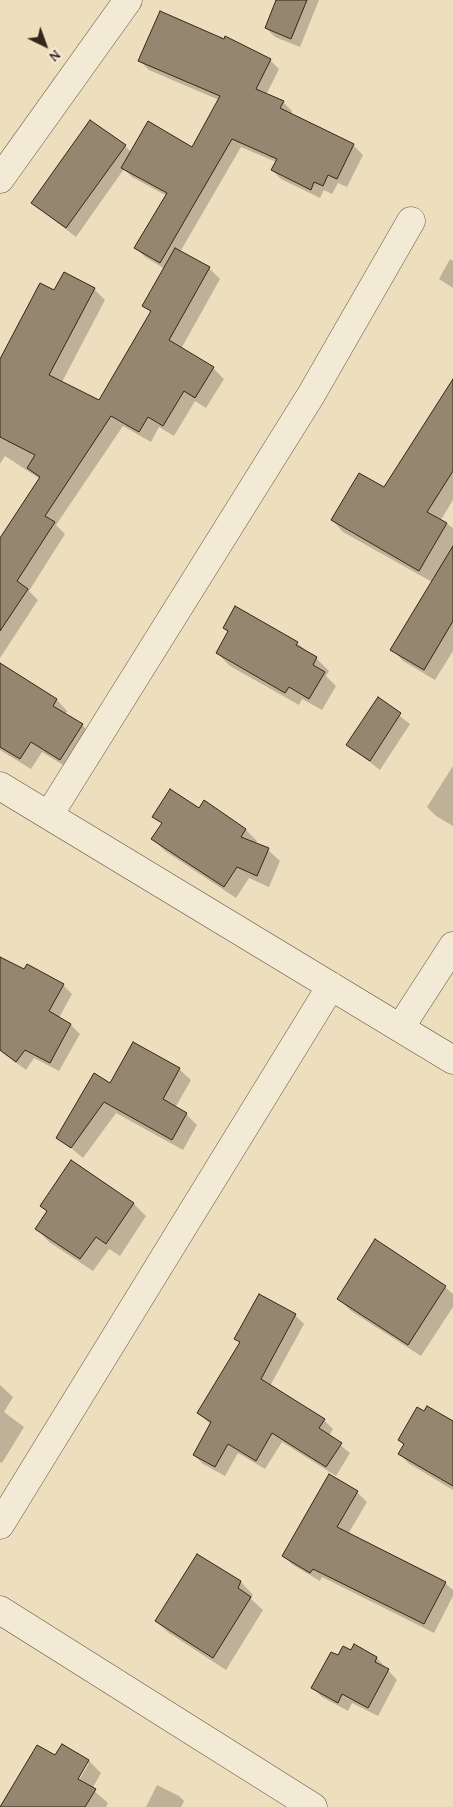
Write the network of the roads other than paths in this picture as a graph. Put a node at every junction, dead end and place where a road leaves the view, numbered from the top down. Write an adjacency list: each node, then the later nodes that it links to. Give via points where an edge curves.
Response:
1 (128, 0): 2 (street)
2 (0, 179)
3 (411, 221): 5 (street, via 306,404)
4 (0, 786): 5 (street)
5 (50, 815): 7 (street)
6 (453, 946): 8 (street)
7 (330, 986): 8 (street); 10 (street)
8 (400, 1028): 9 (street)
9 (453, 1060)
10 (0, 1525)
11 (0, 1610): 12 (street)
12 (313, 1807)

